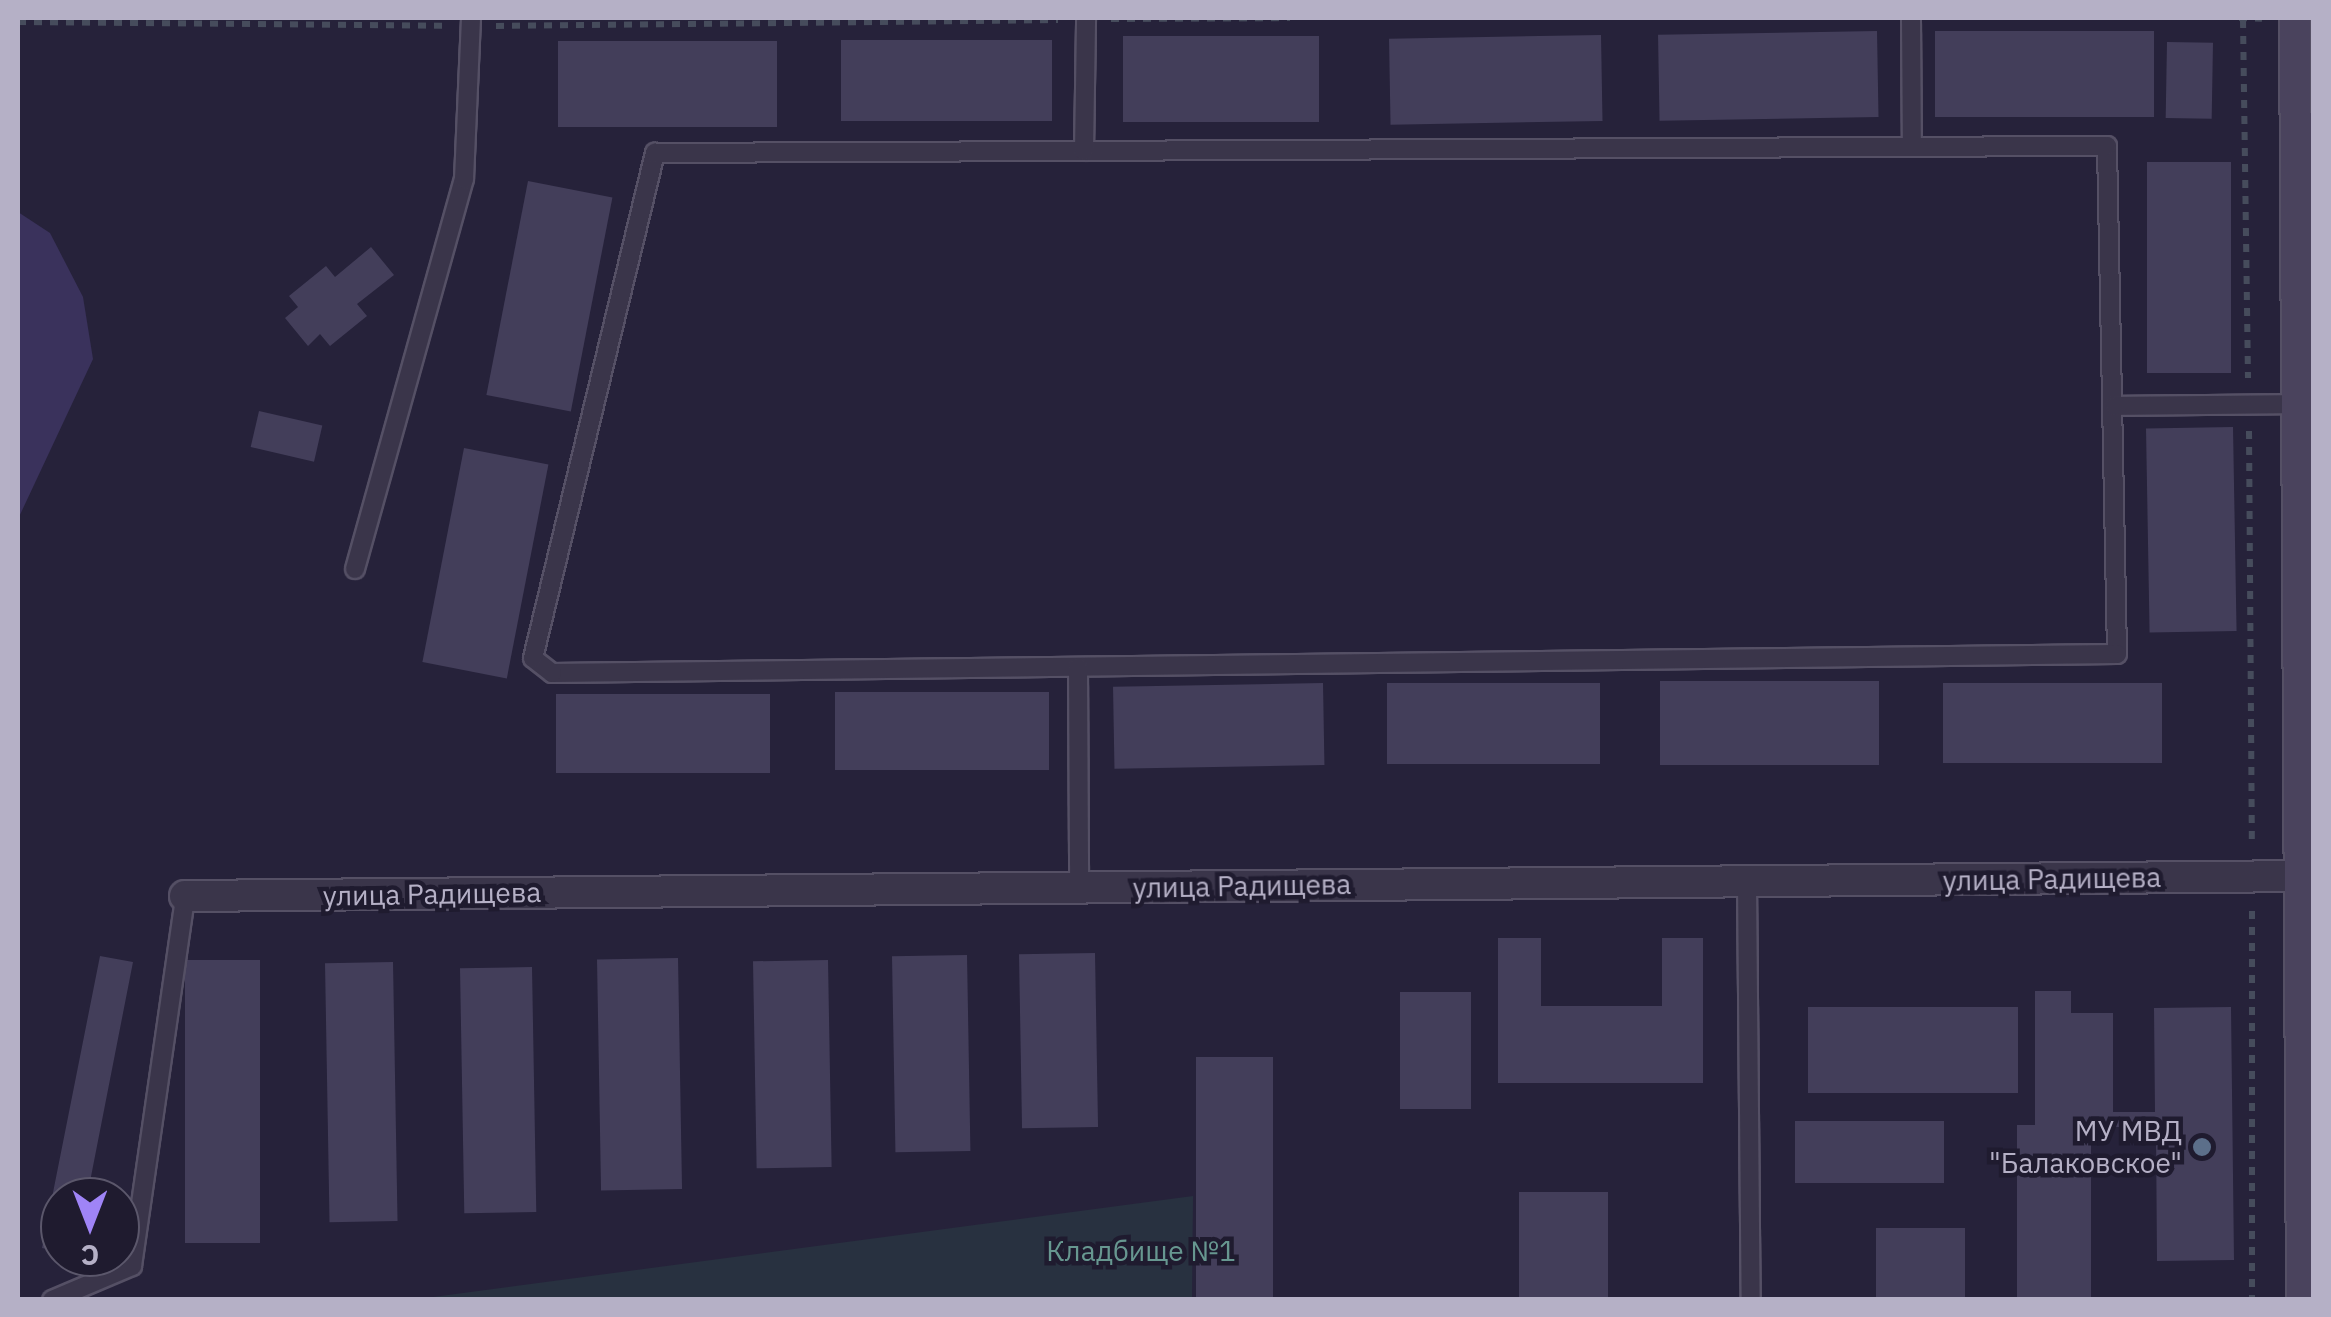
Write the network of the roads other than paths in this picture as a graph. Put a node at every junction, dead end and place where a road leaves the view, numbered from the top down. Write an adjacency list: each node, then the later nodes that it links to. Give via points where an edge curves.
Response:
1 (1086, 18): 6 (lane)
2 (1912, 18): 5 (lane)
3 (2295, 18): 7 (street)
4 (471, 22): 9 (lane, via 464,179)
5 (1912, 147): 6 (lane); 8 (lane, via 2107,146)
6 (1084, 151): 11 (lane, via 656,153 533,658 552,674)
7 (2297, 404): 8 (lane); 10 (street)
8 (2114, 406): 11 (lane, via 2117,654)
9 (356, 569)
10 (2306, 626): 12 (street)
11 (1078, 667): 14 (lane)
12 (2300, 876): 13 (street, улица Радищева); 18 (street)
13 (1747, 882): 14 (street, улица Радищева); 17 (lane)
14 (1079, 888): 15 (street, улица Радищева)
15 (184, 896): 16 (lane, via 132,1266)
16 (52, 1300)
17 (1751, 1300)
18 (2302, 1300)

